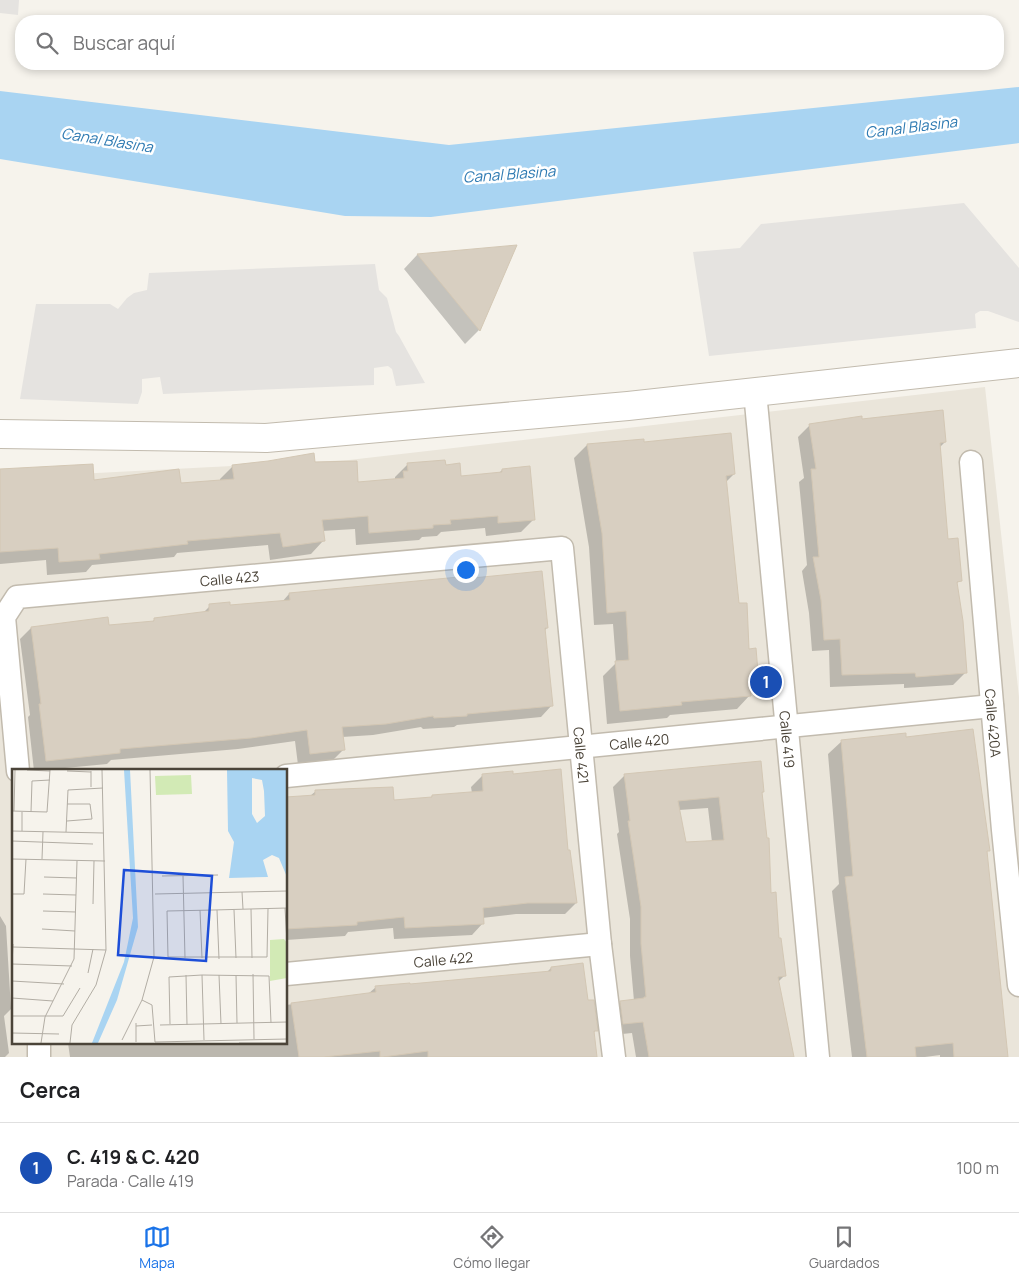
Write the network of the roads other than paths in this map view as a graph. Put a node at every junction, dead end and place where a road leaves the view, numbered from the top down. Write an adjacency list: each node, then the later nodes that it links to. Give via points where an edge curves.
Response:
1 (1019, 364): 2 (street)
2 (755, 392): 3 (street, via 266,438); 7 (street, Calle 419)
3 (0, 434)
4 (971, 462): 6 (street, Calle 420A)
5 (466, 557): 8 (street, Calle 421, via 562,548); 9 (street, Calle 423, via 18,597 4,617)
6 (992, 706): 7 (street, Calle 420); 13 (street, Calle 420A)
7 (786, 727): 8 (street, Calle 420); 17 (street, Calle 419)
8 (581, 747): 10 (street, Calle 420); 11 (street, Calle 421)
9 (18, 769)
10 (288, 776)
11 (600, 944): 12 (street, Calle 422); 16 (street, Calle 421)
12 (288, 974)
13 (1019, 985)
14 (39, 1044): 15 (street)
15 (39, 1057)
16 (614, 1057)
17 (818, 1057)

